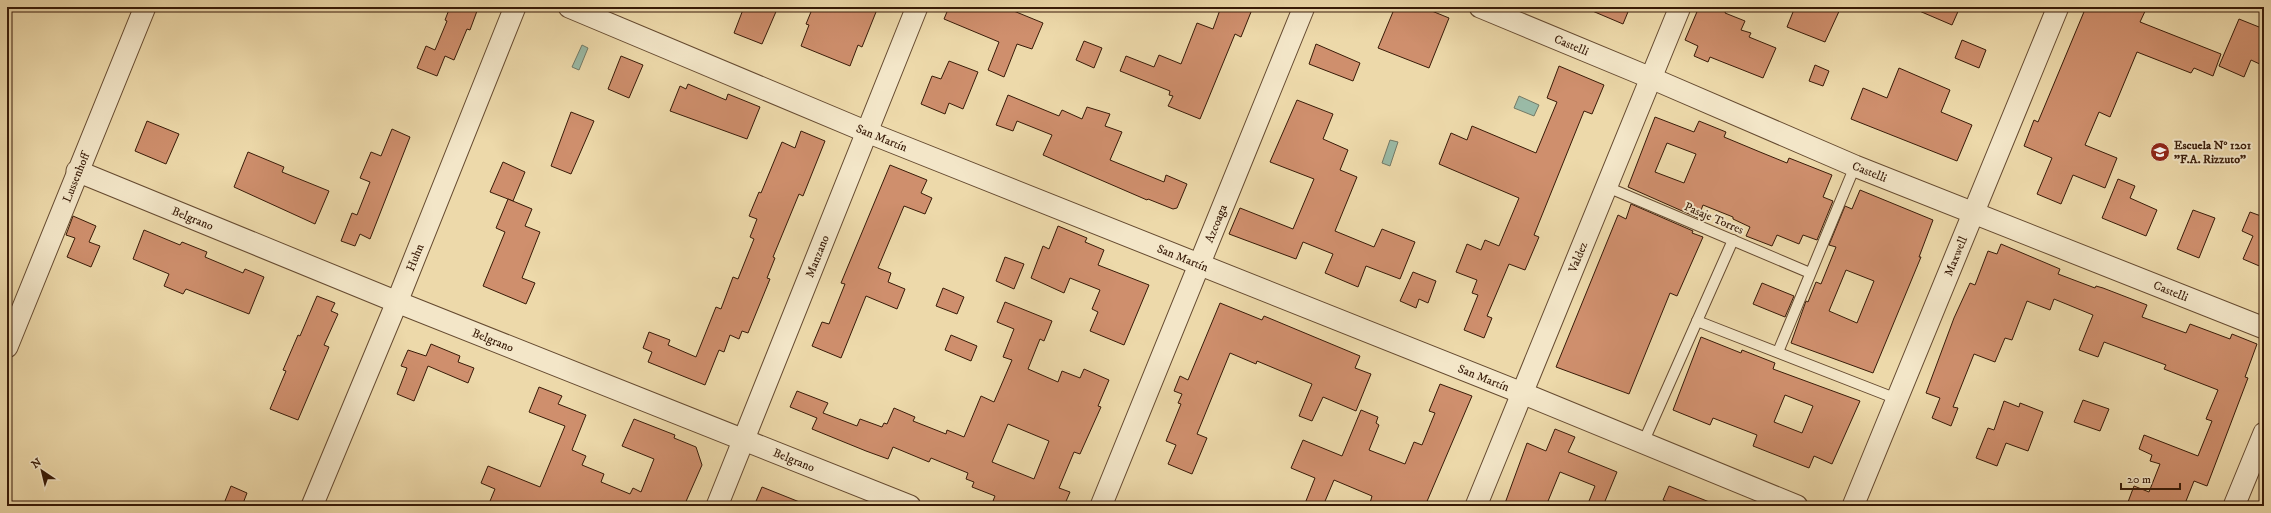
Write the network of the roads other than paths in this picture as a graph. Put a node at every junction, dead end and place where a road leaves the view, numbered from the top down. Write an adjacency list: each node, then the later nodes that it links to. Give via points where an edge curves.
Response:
1 (145, 7): 12 (street, Lussenhoff)
2 (515, 7): 18 (street, Huhn)
3 (569, 7): 10 (street, San Martín)
4 (917, 7): 10 (street, Manzano)
5 (1304, 7): 16 (street, Azcoaga)
6 (1480, 7): 9 (street, Castelli)
7 (1680, 7): 9 (street, Valdez)
8 (2058, 7): 14 (street, Maxwell)
9 (1651, 78): 11 (street, Castelli); 13 (street, Valdez)
10 (867, 132): 16 (street, San Martín); 26 (street, Manzano)
11 (1855, 166): 14 (street, Castelli); 17 (lane)
12 (77, 171): 18 (street, Belgrano); 21 (street, Lussenhoff)
13 (1607, 187): 15 (lane, Pasaje Torres); 23 (street, Valdez)
14 (1973, 214): 20 (street, Castelli); 24 (street, Maxwell)
15 (1733, 240): 17 (lane, Pasaje Torres); 19 (lane)
16 (1200, 264): 23 (street, San Martín); 31 (street, Azcoaga)
17 (1810, 273): 22 (lane)
18 (397, 302): 26 (street, Belgrano); 28 (street, Huhn)
19 (1697, 321): 22 (lane); 27 (lane)
20 (2264, 328)
21 (7, 347)
22 (1778, 352): 24 (lane)
23 (1522, 393): 27 (street, San Martín); 32 (street, Valdez)
24 (1897, 399): 34 (street, Maxwell)
25 (2264, 433): 35 (street)
26 (744, 439): 29 (street, Manzano); 30 (street, Belgrano)
27 (1643, 443): 33 (street, San Martín)
28 (312, 506)
29 (717, 506)
30 (910, 506)
31 (1101, 506)
32 (1476, 506)
33 (1797, 506)
34 (1853, 506)
35 (2234, 506)

